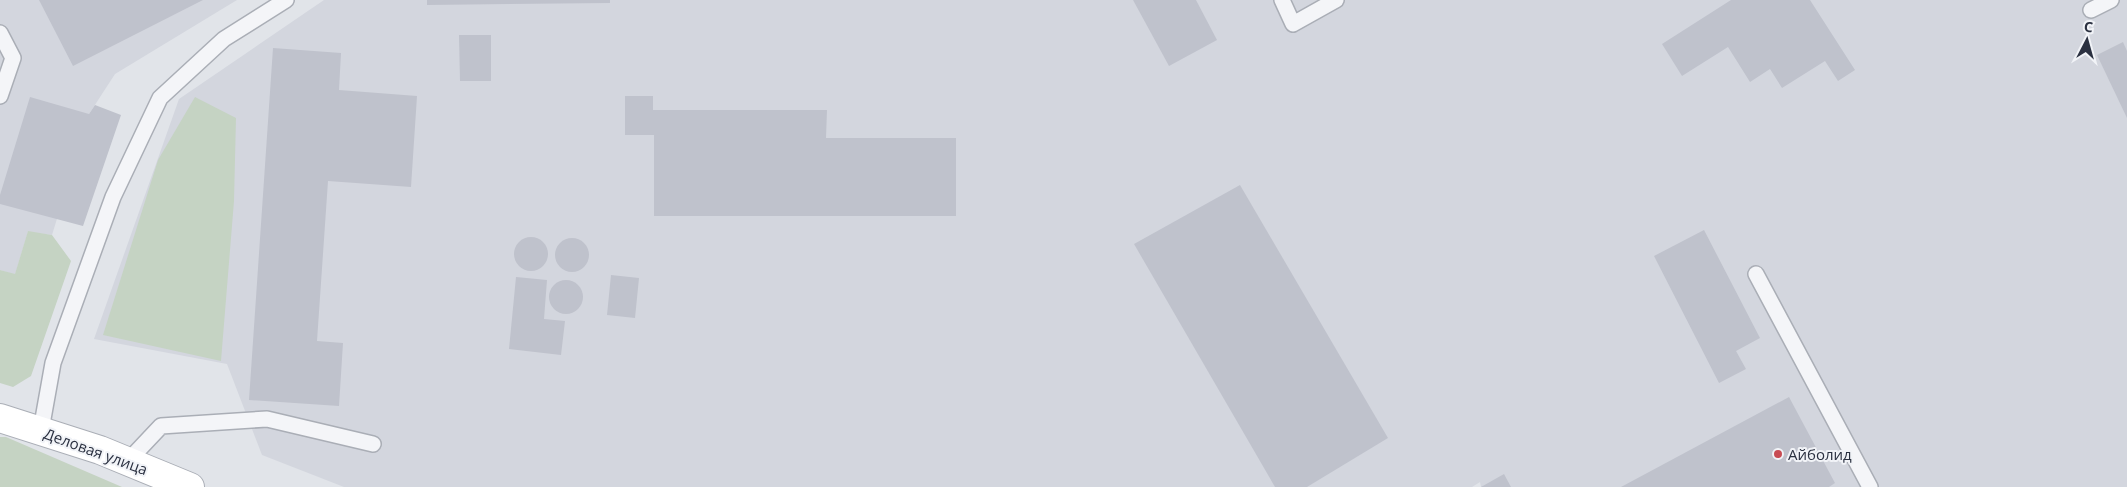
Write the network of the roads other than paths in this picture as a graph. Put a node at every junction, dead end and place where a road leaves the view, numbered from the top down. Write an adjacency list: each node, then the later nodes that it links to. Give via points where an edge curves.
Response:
1 (286, 0): 10 (lane, via 224,39 160,98 112,197 52,363)
2 (1282, 0): 3 (lane, via 1293,24)
3 (1336, 0)
4 (2110, 0): 5 (lane)
5 (2091, 10)
6 (0, 33): 7 (lane, via 13,58)
7 (0, 96)
8 (1756, 274): 14 (lane)
9 (0, 418): 10 (street, Деловая улица)
10 (41, 430): 12 (street, Деловая улица)
11 (373, 444): 12 (lane, via 267,419 161,426)
12 (128, 461): 13 (street, Деловая улица)
13 (190, 487)
14 (1870, 487)

